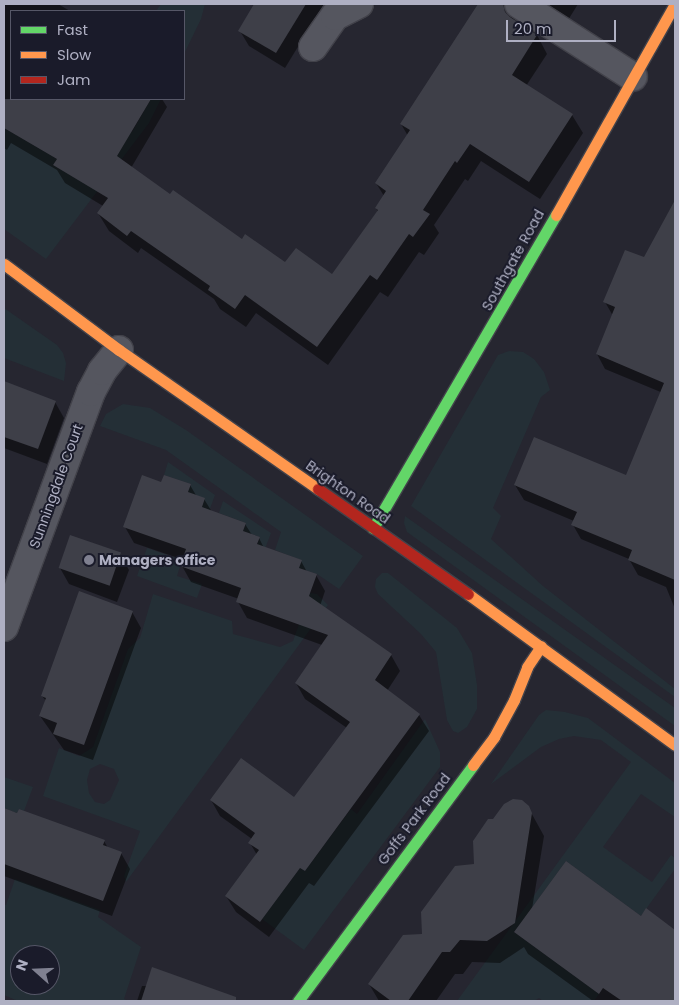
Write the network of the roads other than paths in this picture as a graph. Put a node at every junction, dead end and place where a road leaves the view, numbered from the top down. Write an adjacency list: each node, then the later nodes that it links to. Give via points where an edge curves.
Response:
1 (359, 4): 4 (street, via 335,16)
2 (519, 4): 5 (street)
3 (675, 4): 5 (street, Southgate Road)
4 (313, 47)
5 (633, 77): 8 (street, Southgate Road, via 503,308)
6 (4, 264): 7 (street, Brighton Road)
7 (119, 350): 8 (street, Brighton Road); 9 (street, Sunningdale Court, via 91,392)
8 (373, 528): 10 (street, Brighton Road)
9 (4, 627)
10 (541, 646): 11 (street, Brighton Road); 12 (street, Goffs Park Road, via 527,667 494,737)
11 (675, 745)
12 (298, 1001)

